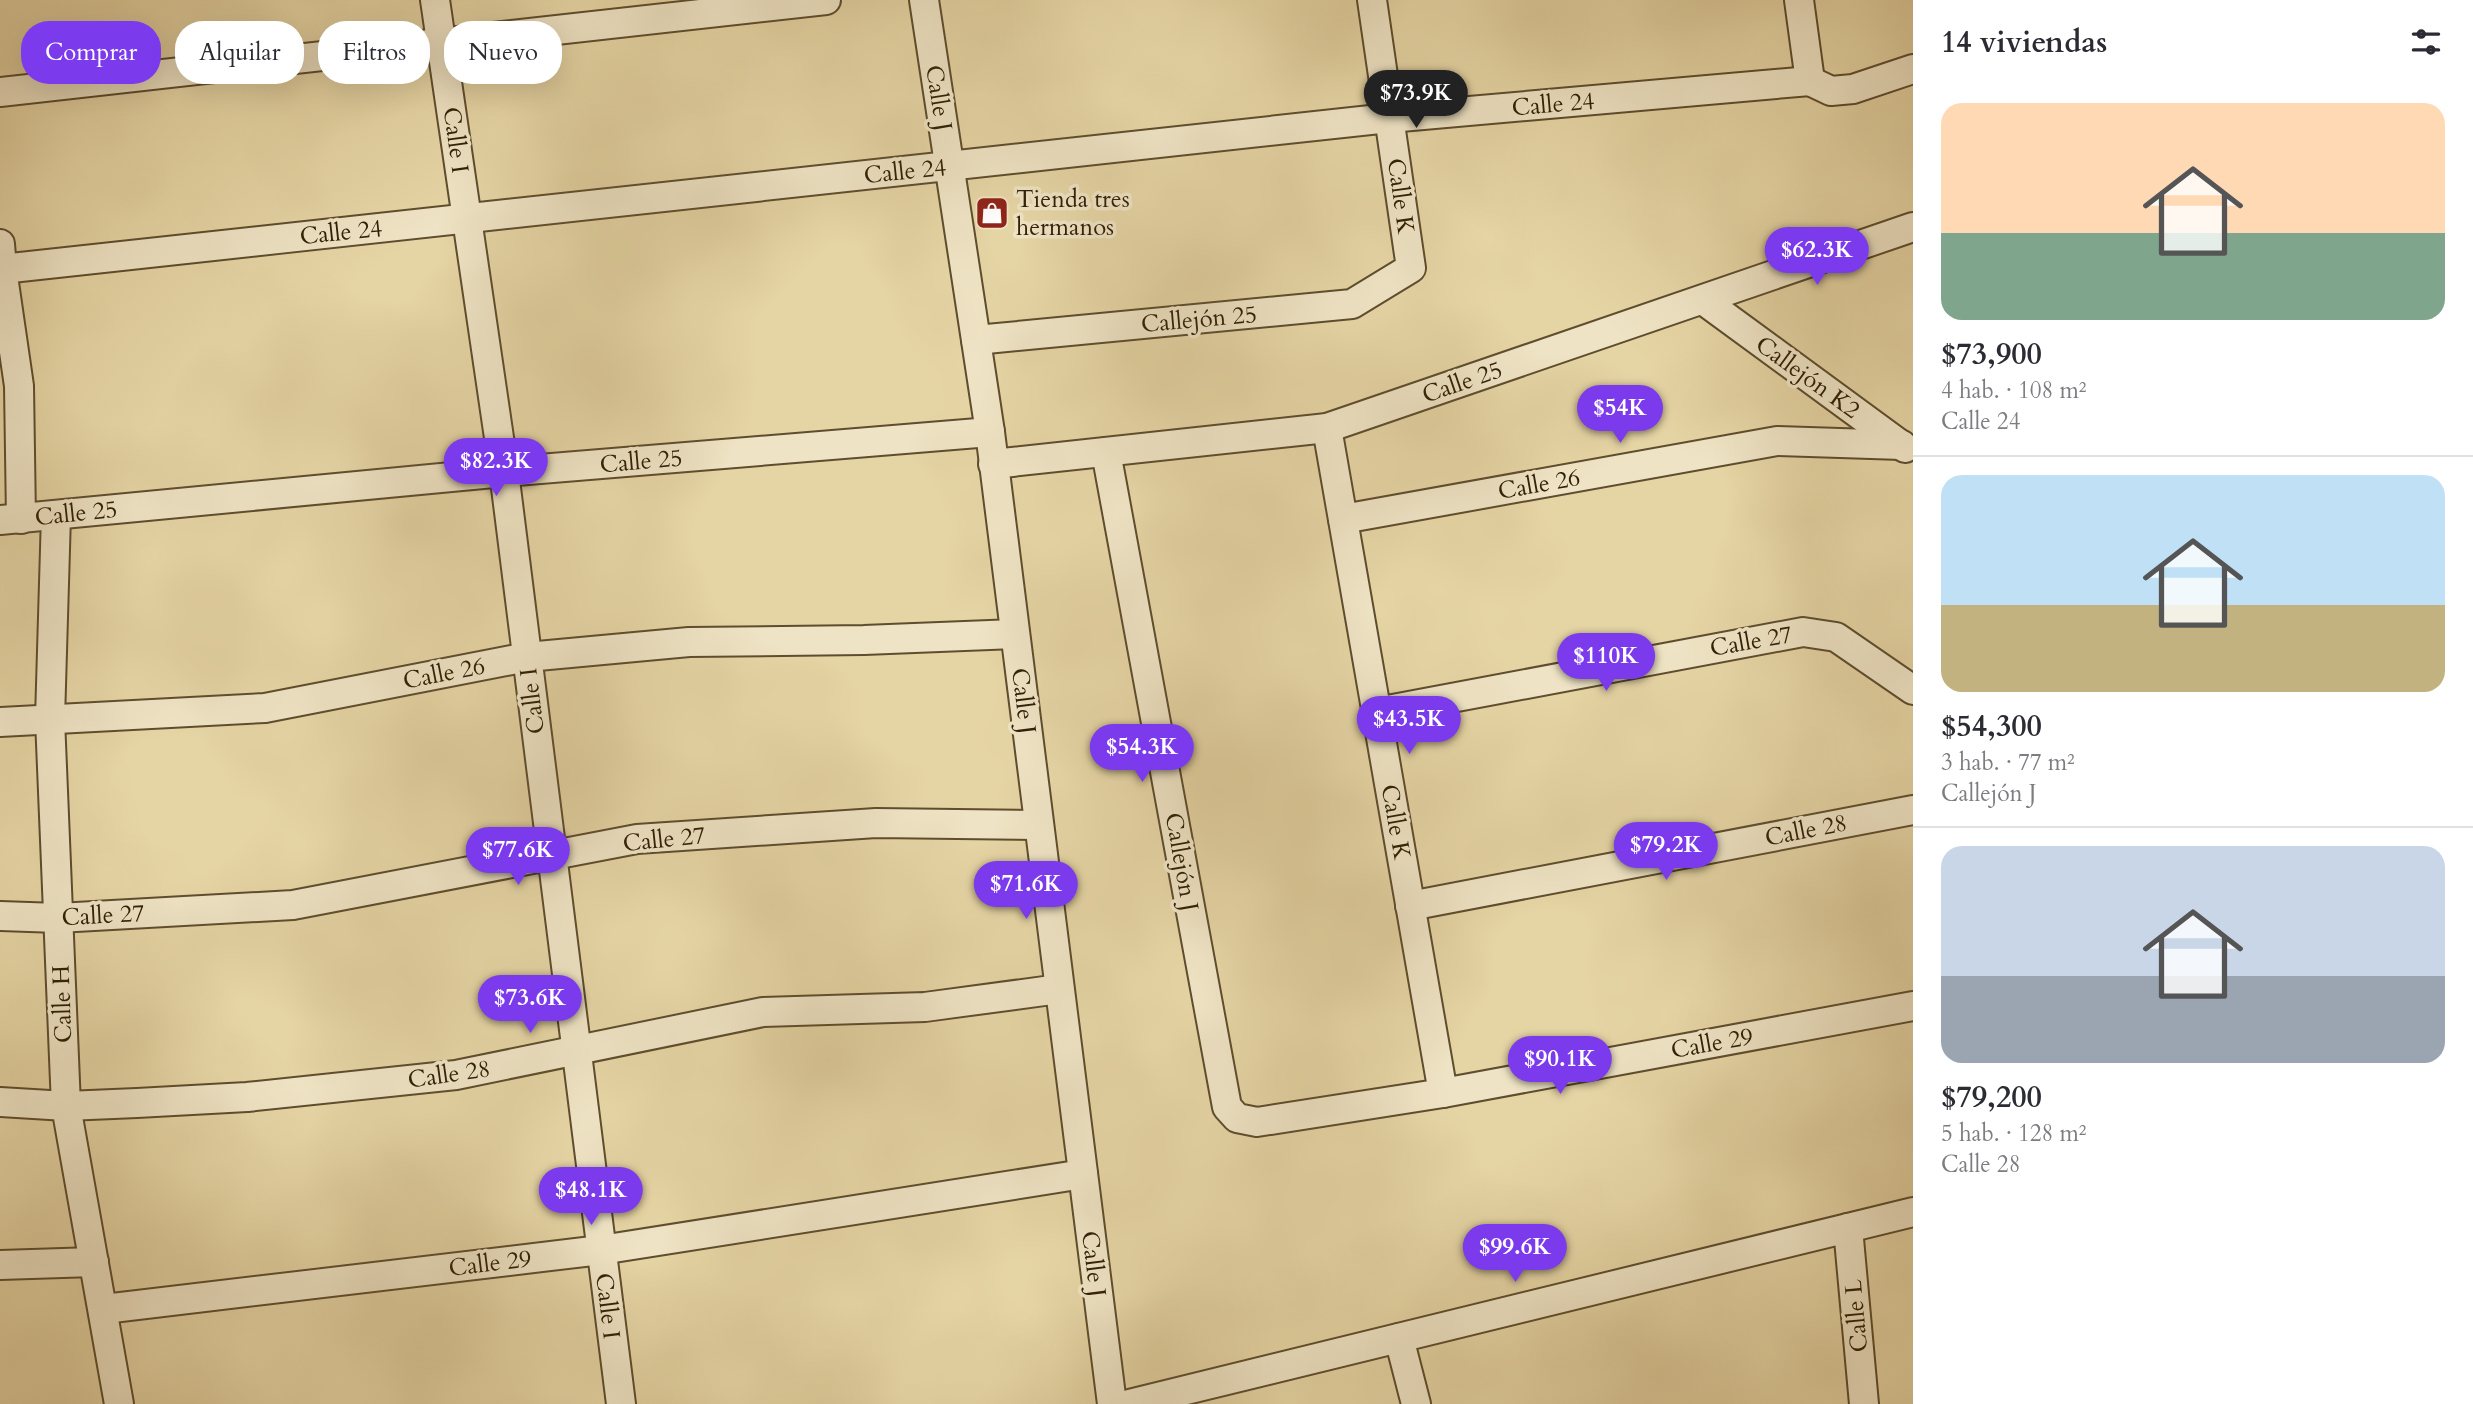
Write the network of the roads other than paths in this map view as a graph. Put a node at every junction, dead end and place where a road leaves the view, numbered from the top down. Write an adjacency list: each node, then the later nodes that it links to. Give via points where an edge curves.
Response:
1 (435, 0): 6 (street, Calle I)
2 (826, 0): 6 (street)
3 (924, 0): 11 (street, Calle J)
4 (1372, 0): 10 (street, Calle K)
5 (1799, 0): 8 (street)
6 (442, 43): 9 (street); 12 (street, Calle I)
7 (1913, 69): 8 (street, via 1831,92)
8 (1810, 81): 10 (street, Calle 24)
9 (0, 92)
10 (1390, 118): 11 (street, Calle 24); 15 (street, Calle K)
11 (949, 166): 12 (street, Calle 24); 17 (street, Calle J)
12 (467, 219): 14 (street, Calle 24); 24 (street, Calle I)
13 (1908, 234): 16 (street, Calle 25)
14 (1, 257): 18 (street)
15 (1411, 268): 17 (street, Callejón 25, via 1352,304)
16 (1703, 300): 19 (street, Calle 25); 21 (street, Callejón K2)
17 (976, 340): 20 (street, Calle J)
18 (10, 386): 26 (street)
19 (1327, 428): 22 (street, Calle 25); 27 (street, Calle K)
20 (989, 432): 23 (street, Calle J); 24 (street, Calle 25)
21 (1908, 449): 27 (street, Calle 26, via 1777,441)
22 (1106, 452): 23 (street, Calle 25); 46 (street, Callejón J)
23 (993, 464): 28 (street, Calle J)
24 (504, 472): 25 (street, Calle 25); 29 (street, Calle I)
25 (56, 515): 26 (street, Calle 25); 32 (street, Calle H)
26 (10, 519)
27 (1343, 519): 31 (street, Calle K)
28 (1015, 634): 29 (street, Calle 26, via 689,642); 35 (street, Calle J)
29 (527, 657): 32 (street, Calle 26, via 265,708); 36 (street, Calle I)
30 (1913, 690): 31 (street, Calle 27, via 1836,637 1802,632)
31 (1377, 712): 37 (street, Calle K)
32 (50, 719): 33 (street, Calle 26); 39 (street, Calle H)
33 (0, 722)
34 (1913, 810): 37 (street, Calle 28)
35 (1039, 825): 36 (street, Calle 27, via 877,822 638,839); 40 (street, Calle J)
36 (551, 856): 39 (street, Calle 27, via 293,905); 42 (street, Calle I)
37 (1410, 906): 43 (street, Calle K)
38 (0, 916): 39 (street, Calle 27)
39 (58, 918): 45 (street, Calle H)
40 (1059, 989): 42 (street, Calle 28, via 925,1007 763,1012); 47 (street, Calle J)
41 (1913, 1006): 43 (street, Calle 29)
42 (577, 1051): 45 (street, Calle 28, via 443,1076 247,1097); 50 (street, Calle I)
43 (1443, 1093): 46 (street, Calle 29, via 1256,1122 1237,1118)
44 (0, 1102): 45 (street, Calle 28)
45 (66, 1106): 51 (street, Calle H)
46 (1227, 1107)
47 (1083, 1174): 50 (street, Calle 29); 57 (street, Calle J)
48 (1913, 1212): 49 (street)
49 (1848, 1228): 54 (street); 60 (street, Calle L)
50 (601, 1250): 53 (street, Calle 29); 56 (street, Calle I)
51 (94, 1262): 52 (street); 53 (street, Calle H)
52 (0, 1265)
53 (104, 1309): 55 (street, Calle H)
54 (1399, 1338): 58 (street); 59 (street)
55 (119, 1404)
56 (621, 1404)
57 (1112, 1404)
58 (1129, 1404)
59 (1416, 1404)
60 (1864, 1404)

